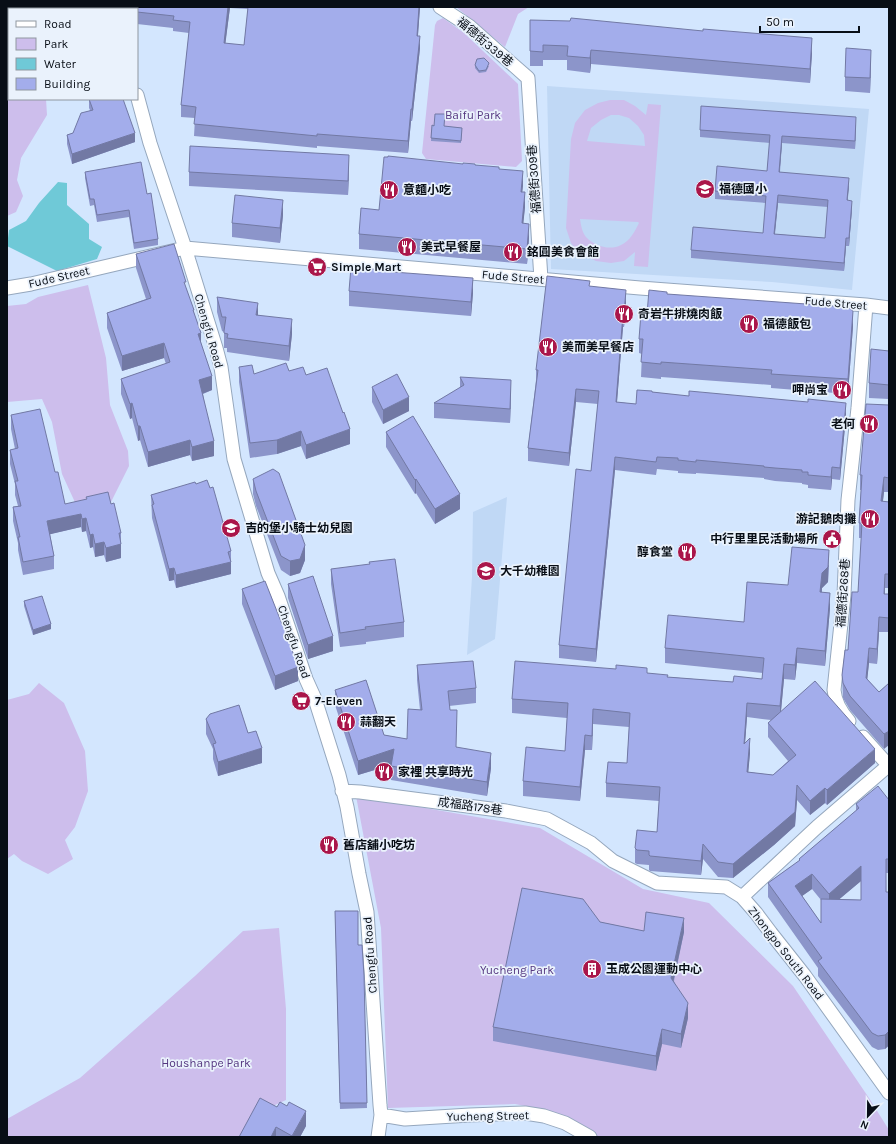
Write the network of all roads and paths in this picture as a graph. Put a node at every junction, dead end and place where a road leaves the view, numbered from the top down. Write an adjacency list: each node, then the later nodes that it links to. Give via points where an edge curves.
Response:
1 (440, 7): 2 (street, 福德街339巷, via 469,26)
2 (528, 78): 5 (street, 福德街309巷)
3 (138, 99): 4 (street, Chengfu Road)
4 (185, 248): 5 (street, Fude Street); 6 (street, Fude Street); 10 (street, Chengfu Road, via 216,348 234,459 268,573 315,699)
5 (541, 279): 7 (street, Fude Street)
6 (7, 288)
7 (866, 305): 8 (street, Fude Street); 9 (street, 福德街268巷, via 848,500 844,595 834,690 835,700 843,715)
8 (889, 308)
9 (889, 765): 11 (street, Zhongpo South Road)
10 (342, 791): 11 (street, 成福路178巷, via 506,811 547,819 591,843 613,861 657,883 726,888); 13 (street, Chengfu Road, via 368,912)
11 (742, 897): 12 (street, Zhongpo South Road, via 805,976)
12 (889, 1093)
13 (381, 1115): 14 (street, Chengfu Road); 15 (street, Yucheng Street, via 405,1119 525,1113 565,1123)
14 (378, 1137)
15 (590, 1137)

